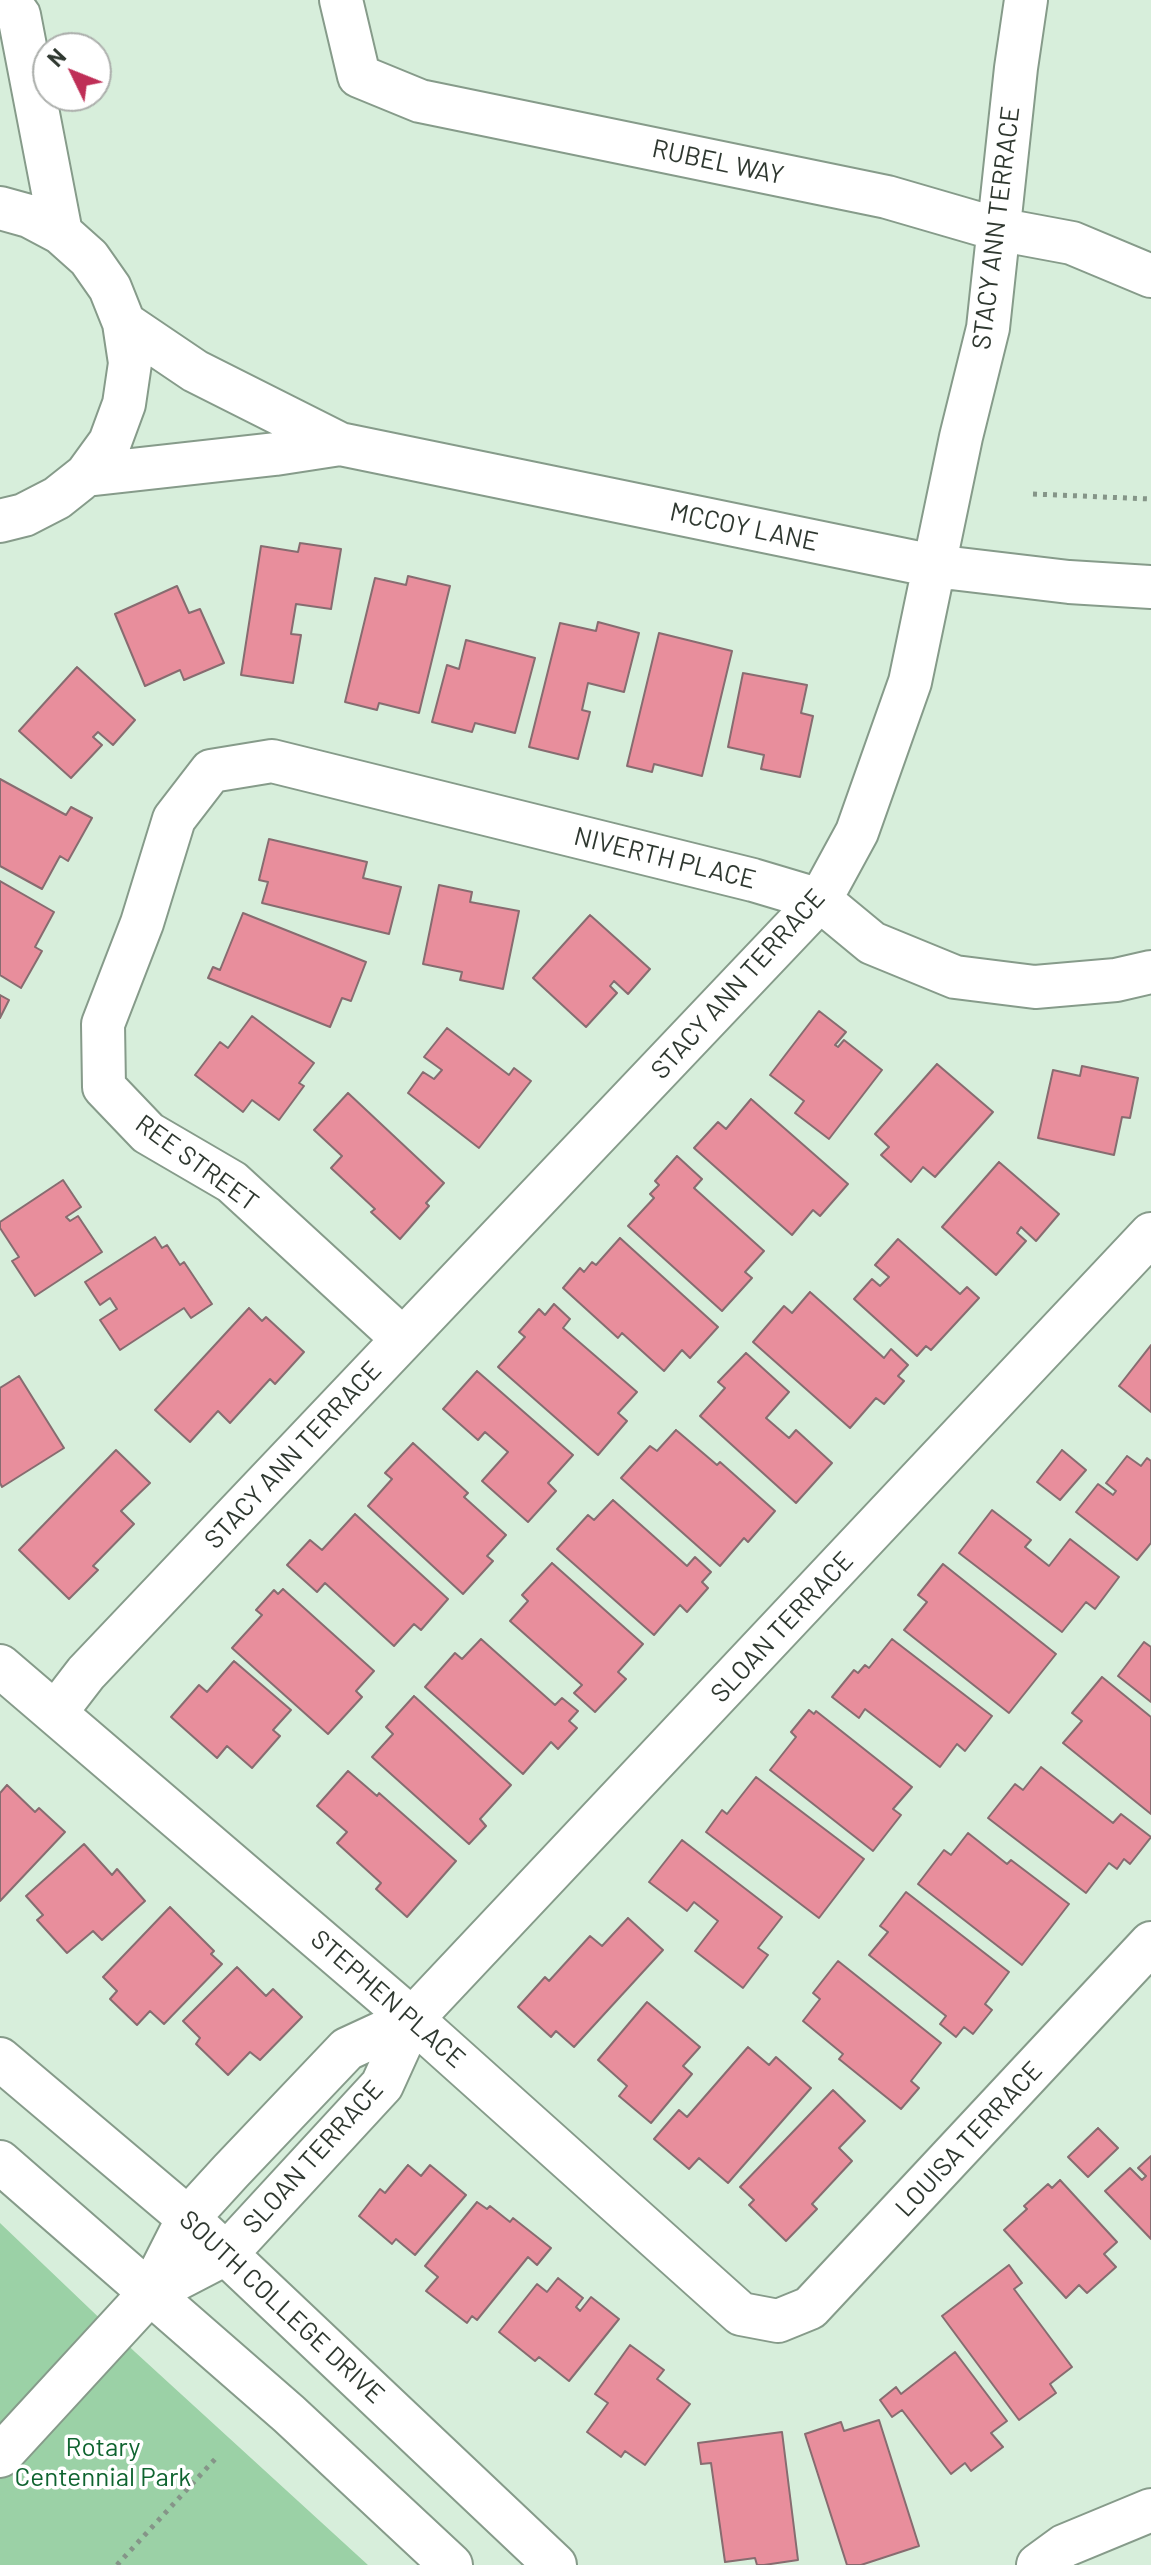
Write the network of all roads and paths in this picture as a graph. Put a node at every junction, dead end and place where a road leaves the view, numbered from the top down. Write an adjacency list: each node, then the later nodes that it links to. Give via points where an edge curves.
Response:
1 (5, 0): 6 (street, via 19,15)
2 (341, 0): 5 (street, RUBEL WAY, via 359,76 420,101 887,197)
3 (1026, 0): 5 (street, STACY ANN TERRACE)
4 (0, 208): 6 (street)
5 (997, 229): 7 (street, RUBEL WAY, via 1072,243); 14 (street, STACY ANN TERRACE, via 988,328)
6 (61, 233): 8 (street, via 89,258 110,288)
7 (1151, 276)
8 (124, 323): 9 (street, MCCOY LANE, via 195,371); 10 (street, via 130,363 124,404 110,442)
9 (340, 444): 10 (street, MCCOY LANE); 14 (street, MCCOY LANE)
10 (86, 475): 13 (street, via 57,498)
11 (1033, 494): 12 (path)
12 (1151, 499)
13 (0, 521)
14 (934, 566): 15 (street, MCCOY LANE); 17 (street, STACY ANN TERRACE, via 910,682 857,832)
15 (1151, 587)
16 (211, 771): 17 (street, NIVERTH PLACE, via 272,761); 20 (street, REE STREET, via 174,819 103,1024 104,1087 148,1133 232,1182)
17 (820, 900): 18 (street, NIVERTH PLACE, via 872,943 955,977 1035,987); 20 (street, STACY ANN TERRACE)
18 (1151, 972)
19 (1151, 1234): 24 (street, SLOAN TERRACE)
20 (403, 1339): 22 (street, STACY ANN TERRACE, via 86,1673)
21 (0, 1666): 22 (street, STEPHEN PLACE)
22 (56, 1712): 24 (street, STEPHEN PLACE)
23 (1151, 1943): 30 (street, LOUISA TERRACE, via 810,2308)
24 (412, 2019): 27 (street, SLOAN TERRACE, via 347,2049); 28 (street, SLOAN TERRACE, via 382,2085); 30 (street, STEPHEN PLACE, via 741,2314)
25 (0, 2059): 27 (street, SOUTH COLLEGE DRIVE)
26 (0, 2162): 29 (street)
27 (188, 2218): 28 (street, SOUTH COLLEGE DRIVE); 29 (street, SLOAN TERRACE)
28 (227, 2253): 29 (street, SLOAN TERRACE); 36 (street, SOUTH COLLEGE DRIVE)
29 (150, 2293): 31 (street); 35 (street)
30 (778, 2321)
31 (0, 2456)
32 (217, 2457): 34 (path)
33 (1150, 2514): 37 (street, via 1064,2546)
34 (117, 2565)
35 (451, 2565)
36 (555, 2565)
37 (1038, 2565)

